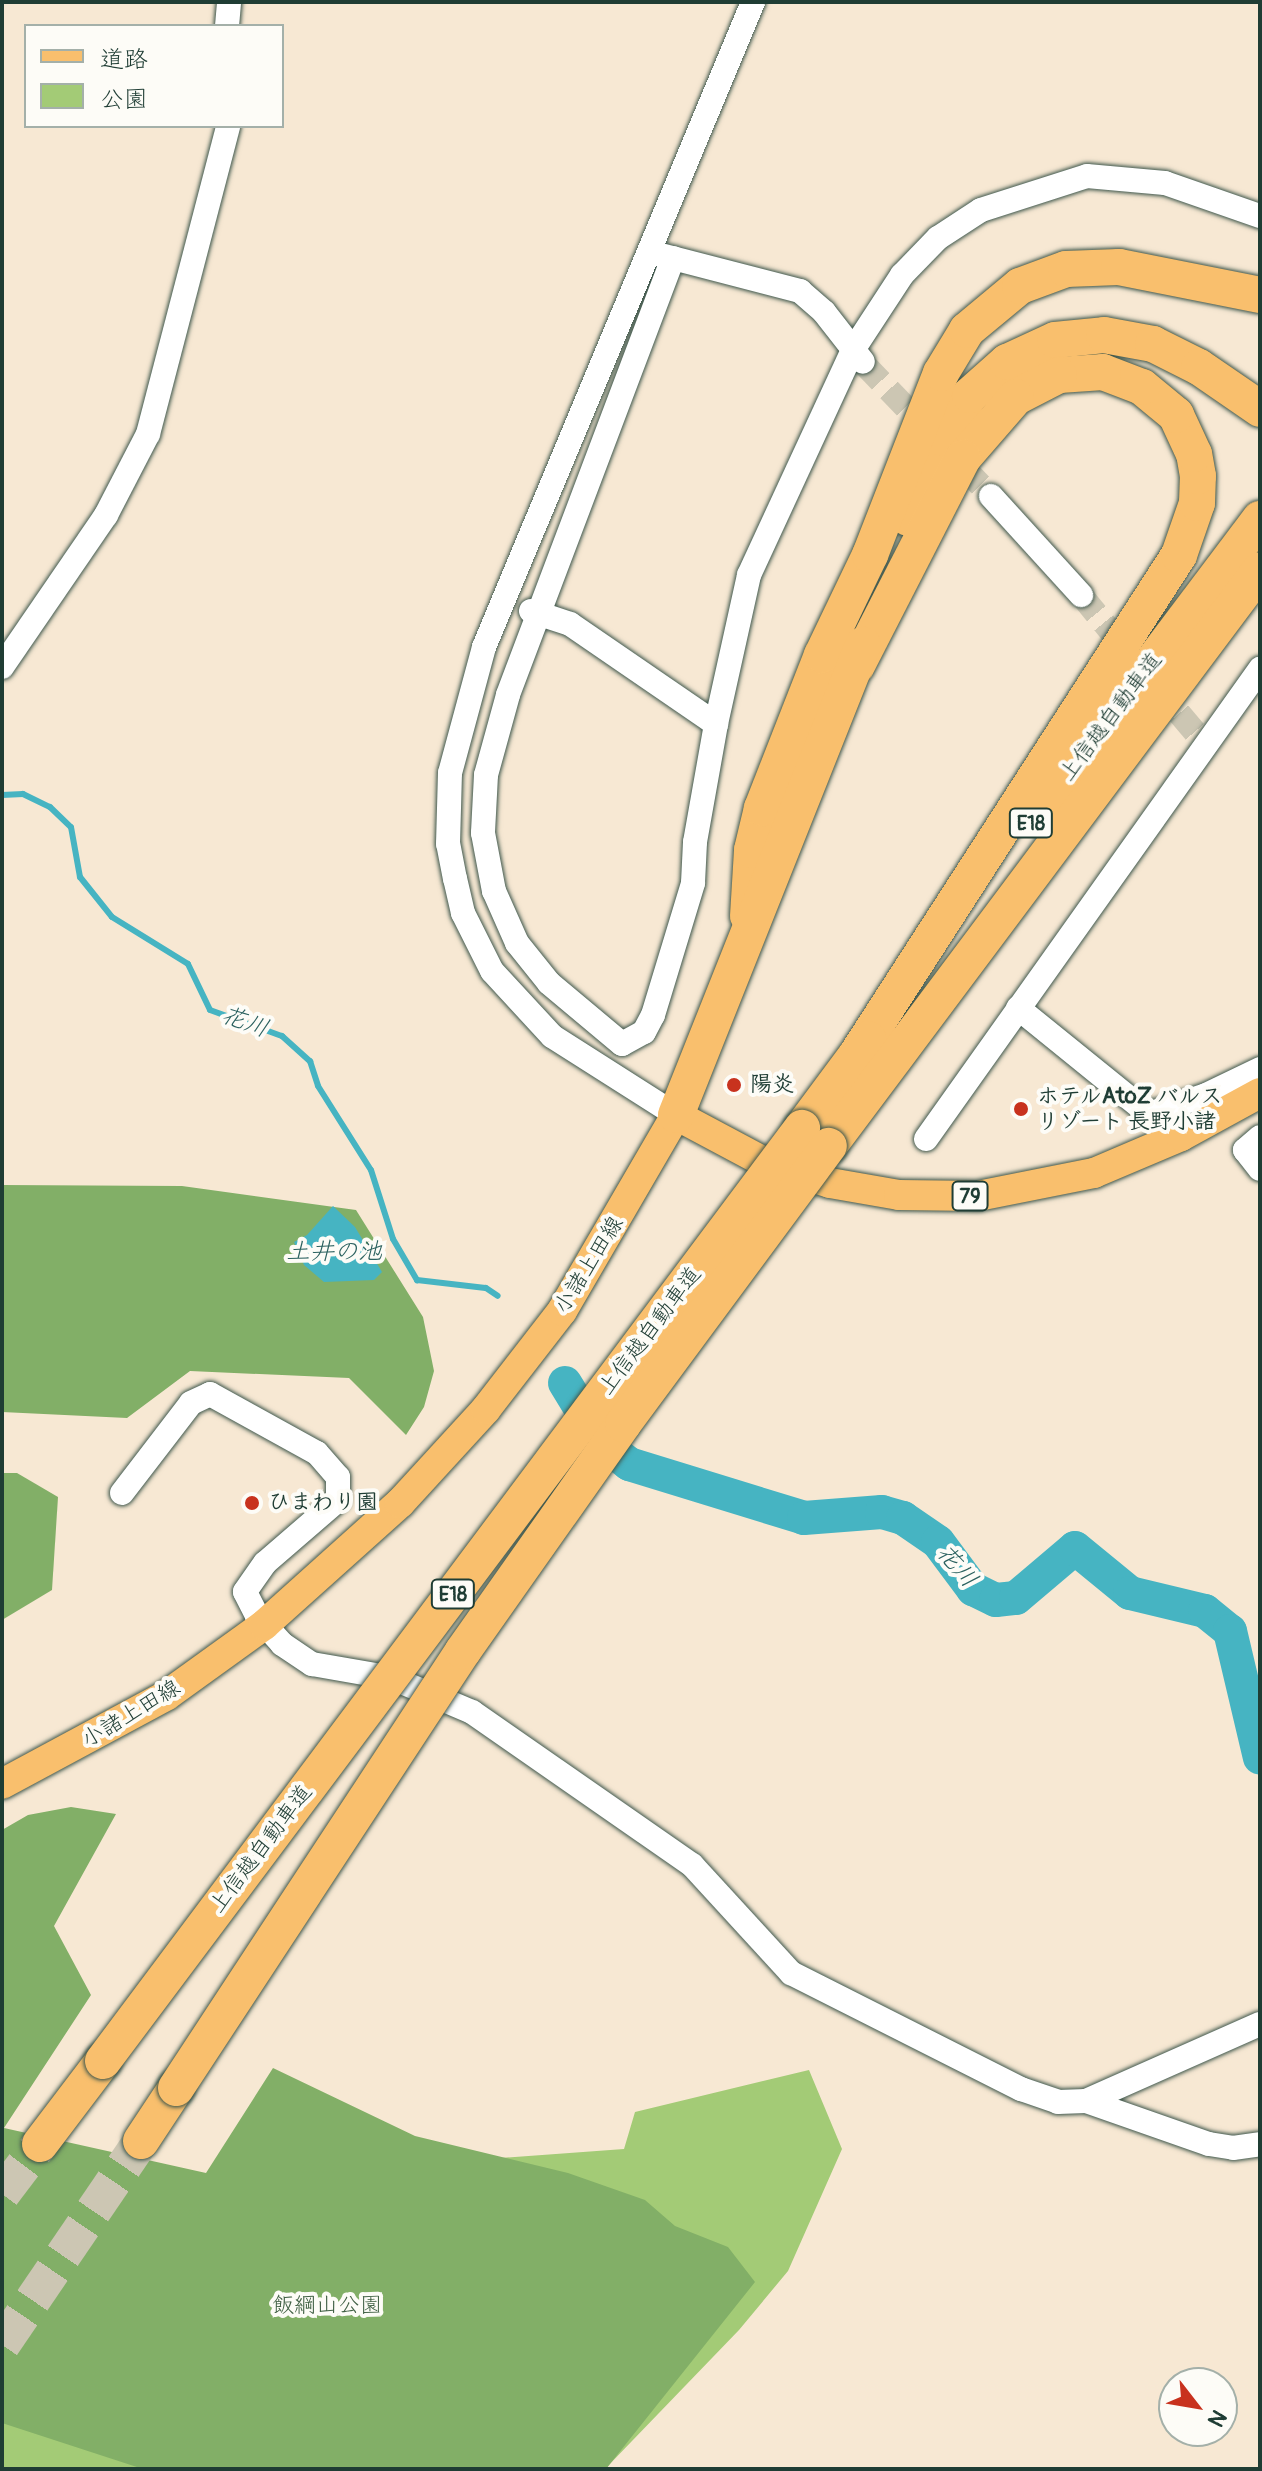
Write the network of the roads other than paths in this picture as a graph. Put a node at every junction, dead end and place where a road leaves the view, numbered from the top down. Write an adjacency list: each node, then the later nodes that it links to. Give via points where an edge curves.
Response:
1 (229, 2): 3 (street)
2 (753, 2): 6 (street)
3 (227, 24)
4 (227, 128): 20 (street, via 148,434 106,515)
5 (1260, 216): 9 (street, via 1185,188 1125,176 1087,176 1014,196 938,238 902,275)
6 (647, 252): 7 (street); 29 (street, via 469,689 450,773 448,844 463,913 510,995 576,1055)
7 (673, 258): 9 (street, via 800,291); 18 (street)
8 (1260, 295): 12 (highway, via 1119,267 1066,269 1042,276 998,300 967,330 941,373)
9 (859, 357): 22 (street, via 749,575)
10 (1260, 382): 12 (highway, via 1205,344 1154,320 1129,314 1075,314 1022,329 975,359 940,398)
11 (1260, 409): 19 (highway, via 1178,354 1129,338 1055,340 1007,362 970,395 935,452)
12 (908, 454): 24 (highway, via 762,808)
13 (991, 496): 17 (street)
14 (1260, 519): 26 (highway, 上信越自動車道 / E18)
15 (1260, 570): 23 (highway, 上信越自動車道 / E18)
16 (1260, 585): 23 (highway)
17 (1081, 595)
18 (535, 612): 22 (street, via 570,624); 22 (street, via 486,775 483,833 494,891 517,943 549,983 622,1044 644,1032 693,883)
19 (857, 665): 24 (highway); 26 (highway, via 957,469 979,434 1016,397 1059,375 1103,372 1142,387 1176,415 1198,476 1197,503 1179,555)
20 (2, 667)
21 (1260, 669): 25 (street)
22 (716, 724)
23 (1122, 754): 30 (highway, 上信越自動車道 / E18)
24 (741, 948): 29 (highway)
25 (1018, 1008): 27 (street, via 1149,1114); 32 (street)
26 (855, 1057): 30 (highway, 上信越自動車道 / E18)
27 (1260, 1069)
28 (1260, 1093): 29 (main road, 79, via 1181,1136 1094,1173 978,1196 899,1195 830,1183 766,1163)
29 (676, 1115): 35 (main road, 小諸上田線, via 594,1261 528,1358 400,1503)
30 (816, 1137): 39 (highway, 上信越自動車道 / E18, bridge, via 480,1626); 40 (highway, 上信越自動車道 / E18, bridge)
31 (1260, 1137): 33 (street, via 1245,1150)
32 (926, 1139)
33 (1260, 1169)
34 (122, 1493): 35 (street, via 191,1403 210,1394 329,1463 340,1485 338,1500 248,1584 249,1604)
35 (264, 1625): 36 (main road, 小諸上田線, via 106,1732); 38 (street, via 312,1664 392,1678 438,1694 530,1750 692,1865 791,1973 821,1991 1021,2089 1058,2102)
36 (2, 1784)
37 (1260, 2024): 38 (street)
38 (1086, 2101): 41 (street, via 1209,2144)
39 (141, 2141)
40 (40, 2144)
41 (1260, 2144)

